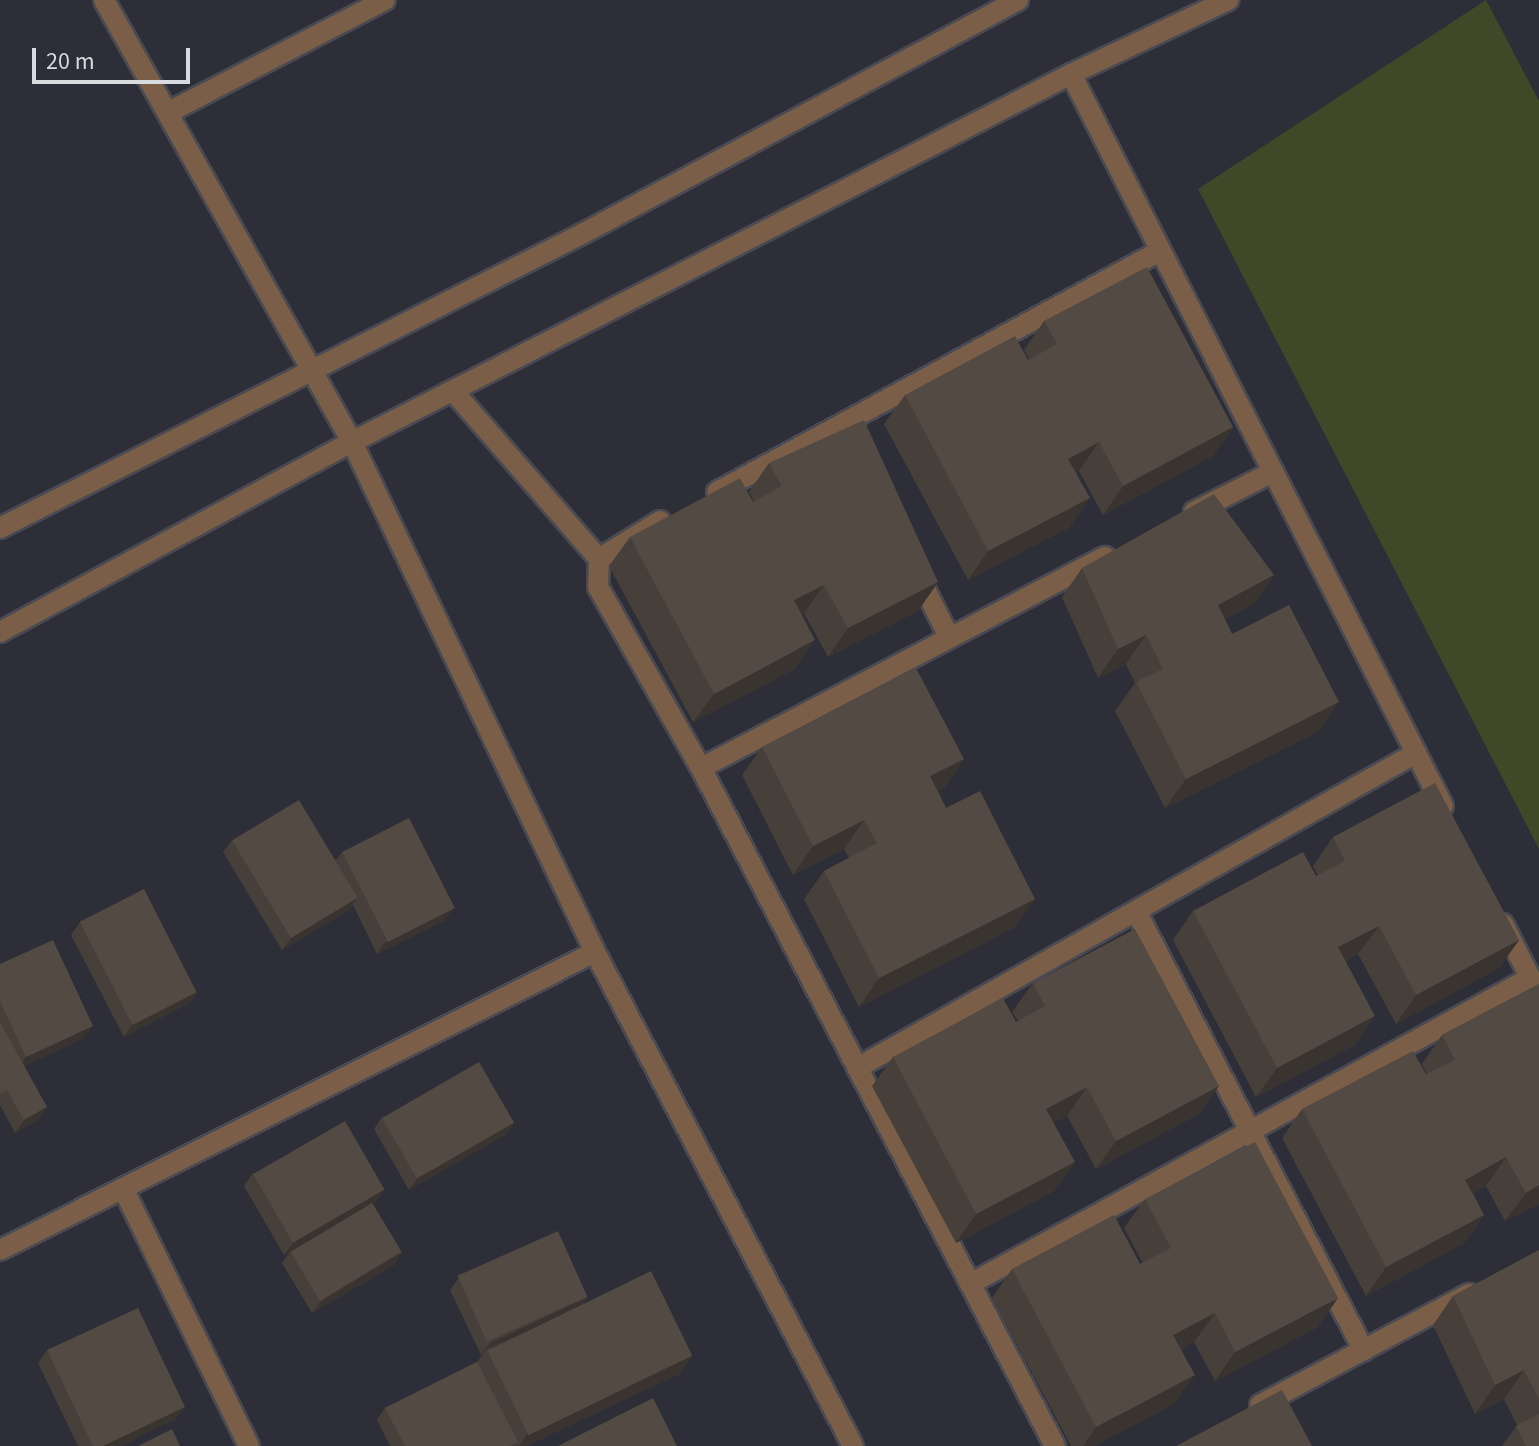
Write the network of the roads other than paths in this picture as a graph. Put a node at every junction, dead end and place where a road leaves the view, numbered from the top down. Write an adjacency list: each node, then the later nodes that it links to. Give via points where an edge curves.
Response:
1 (104, 0): 6 (street)
2 (385, 0): 6 (street)
3 (1018, 0): 8 (street, via 580,235)
4 (1228, 0): 5 (street)
5 (1071, 74): 7 (street); 9 (street)
6 (169, 112): 8 (street)
7 (1160, 251): 11 (street); 16 (street, via 847,434 686,508 610,547)
8 (312, 367): 10 (street); 13 (street)
9 (453, 391): 10 (street); 16 (street)
10 (352, 442): 17 (street); 24 (street)
11 (1273, 472): 12 (street); 19 (street)
12 (1174, 522)
13 (0, 528)
14 (1118, 551): 18 (street)
15 (907, 553): 18 (street)
16 (599, 559): 20 (street, via 598,587)
17 (0, 632)
18 (949, 637): 20 (street)
19 (1416, 753): 21 (street); 23 (street)
20 (701, 768): 26 (street)
21 (1452, 823)
22 (1495, 908): 25 (street)
23 (1136, 911): 26 (street); 27 (street)
24 (595, 952): 28 (street); 35 (street)
25 (1535, 987): 27 (street)
26 (857, 1068): 30 (street)
27 (1252, 1131): 30 (street); 32 (street)
28 (123, 1188): 29 (street); 34 (street)
29 (0, 1250)
30 (970, 1284): 36 (street)
31 (1485, 1285): 32 (street)
32 (1364, 1350): 33 (street)
33 (1237, 1417)
34 (249, 1446)
35 (853, 1446)
36 (1055, 1446)

